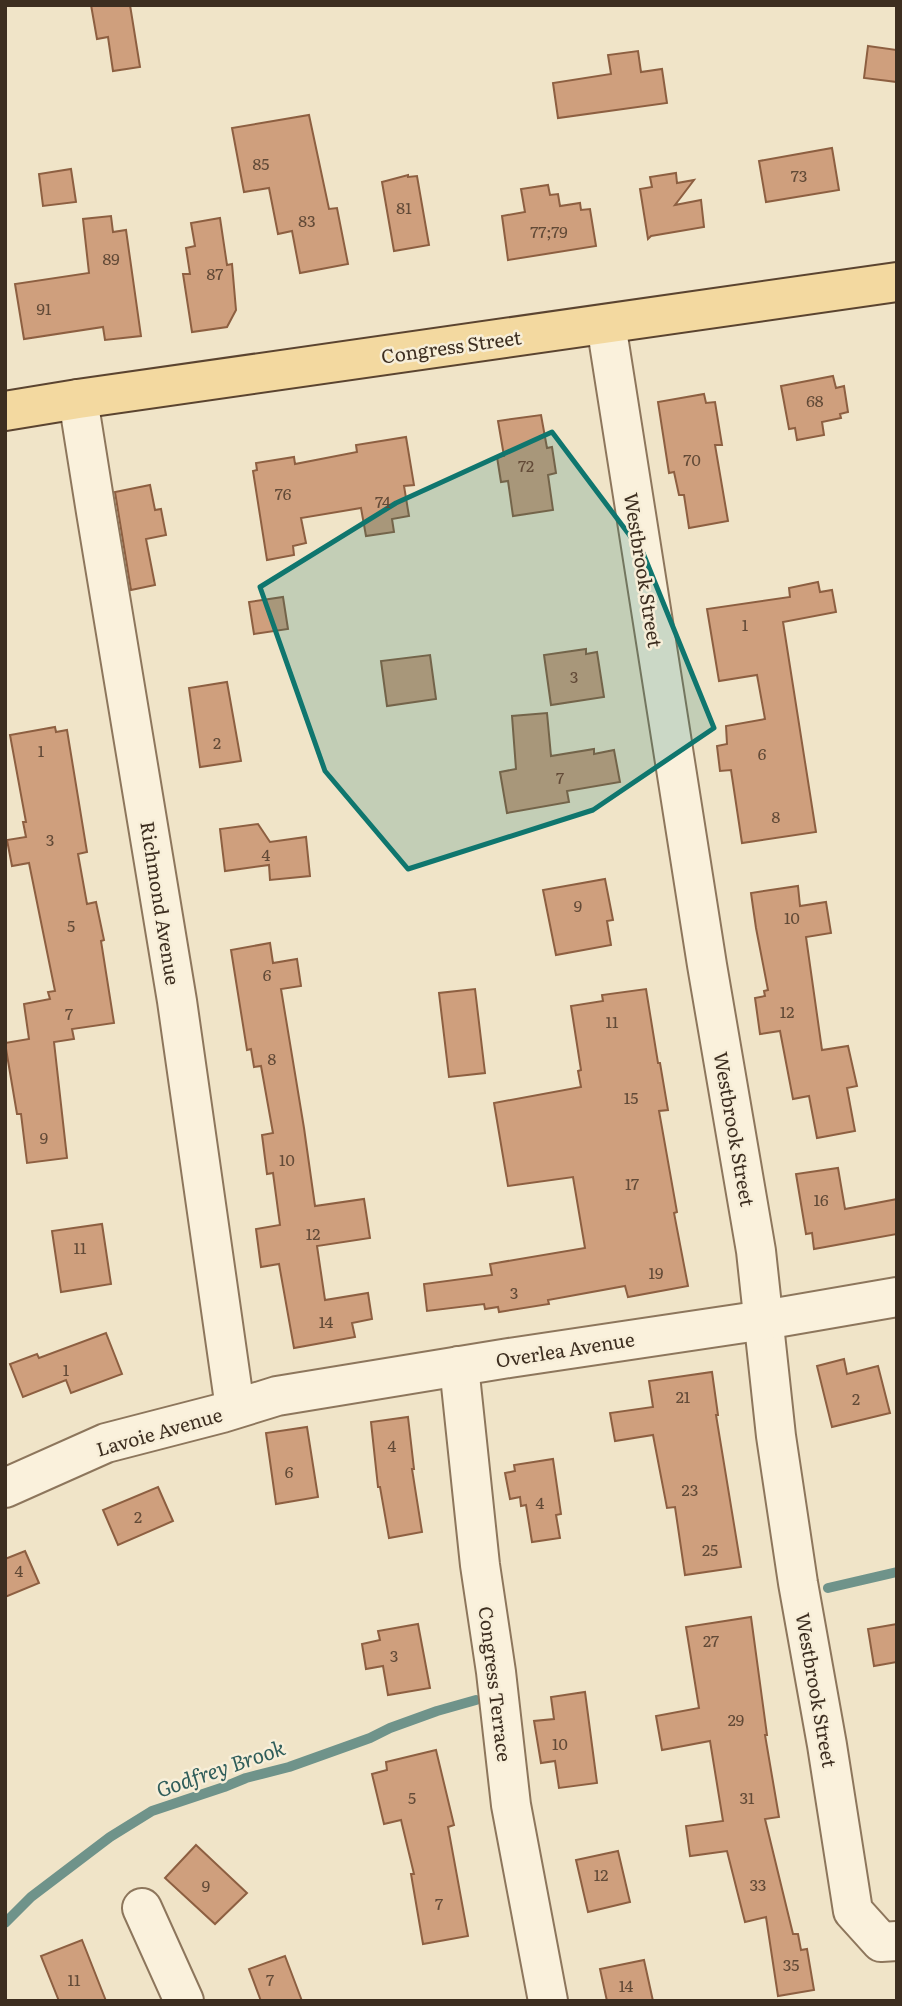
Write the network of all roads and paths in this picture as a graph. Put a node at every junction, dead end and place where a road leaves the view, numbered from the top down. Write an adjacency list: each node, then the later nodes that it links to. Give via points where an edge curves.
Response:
1 (897, 282): 2 (main road, Congress Street)
2 (606, 324): 3 (main road, Congress Street); 6 (street, Westbrook Street)
3 (78, 399): 4 (main road, Congress Street); 8 (street, Richmond Avenue, via 177,1001)
4 (5, 411)
5 (897, 1297): 6 (street, Overlea Avenue)
6 (764, 1320): 7 (street, Overlea Avenue); 11 (street, Westbrook Street, via 797,1583 853,1910)
7 (459, 1366): 8 (street, Overlea Avenue, via 277,1396); 13 (street, Congress Terrace, via 511,1805)
8 (235, 1409): 9 (street, Lavoie Avenue, via 106,1443)
9 (5, 1488)
10 (142, 1908): 12 (street)
11 (883, 1935)
12 (184, 2001)
13 (548, 2001)

